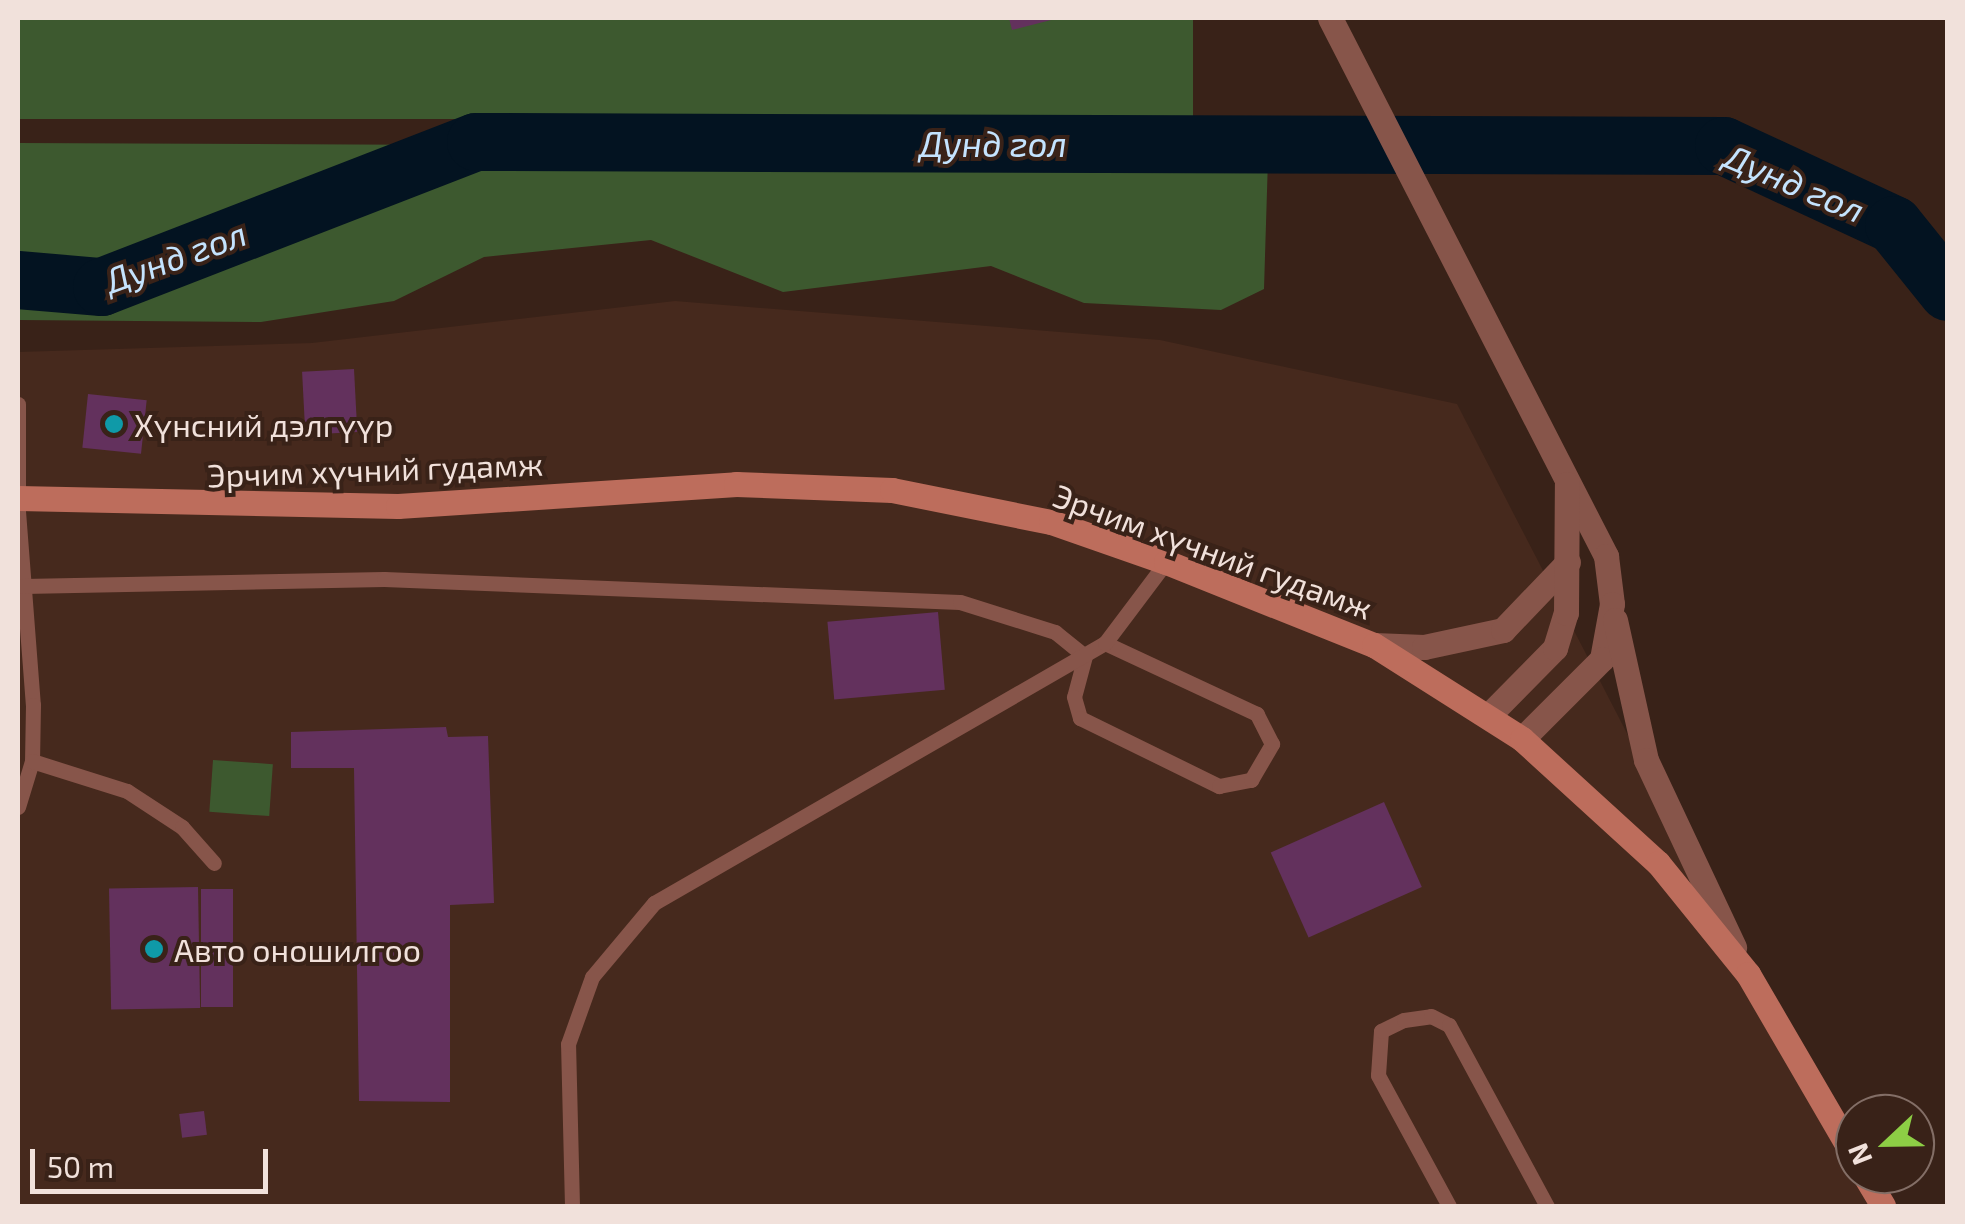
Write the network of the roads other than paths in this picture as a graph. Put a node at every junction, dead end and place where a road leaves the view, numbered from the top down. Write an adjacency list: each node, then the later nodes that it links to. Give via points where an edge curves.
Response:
1 (1330, 18): 3 (street)
2 (18, 404): 4 (lane)
3 (1567, 479): 8 (street); 10 (street, via 1606,556)
4 (18, 488)
5 (18, 498): 7 (main road, Эрчим хүчний гудамж, via 380,506 736,484 892,490 1050,522)
6 (18, 511): 9 (lane)
7 (1166, 562): 11 (lane); 12 (main road, Эрчим хүчний гудамж)
8 (1568, 562): 12 (street, via 1502,630 1424,647); 14 (street, via 1555,648)
9 (23, 586): 13 (lane, via 384,579 960,602 1055,632); 16 (lane)
10 (1612, 604): 15 (street, via 1602,659); 19 (street, via 1646,760)
11 (1106, 643): 13 (lane); 13 (lane, via 1257,714 1272,744 1252,780 1219,786 1080,718 1074,697)
12 (1374, 645): 14 (main road, Эрчим хүчний гудамж)
13 (1084, 656): 21 (lane, via 654,903 592,976 568,1044)
14 (1490, 715): 15 (main road, Эрчим хүчний гудамж)
15 (1522, 739): 19 (main road, Эрчим хүчний гудамж, via 1658,863)
16 (32, 761): 17 (lane); 18 (lane, via 127,791 182,827)
17 (18, 807)
18 (214, 863)
19 (1748, 974): 20 (main road, Эрчим хүчний гудамж)
20 (1835, 1124)
21 (572, 1206)
22 (1449, 1206): 23 (lane, via 1378,1075 1381,1032 1404,1020 1430,1016 1449,1025)
23 (1548, 1206)

